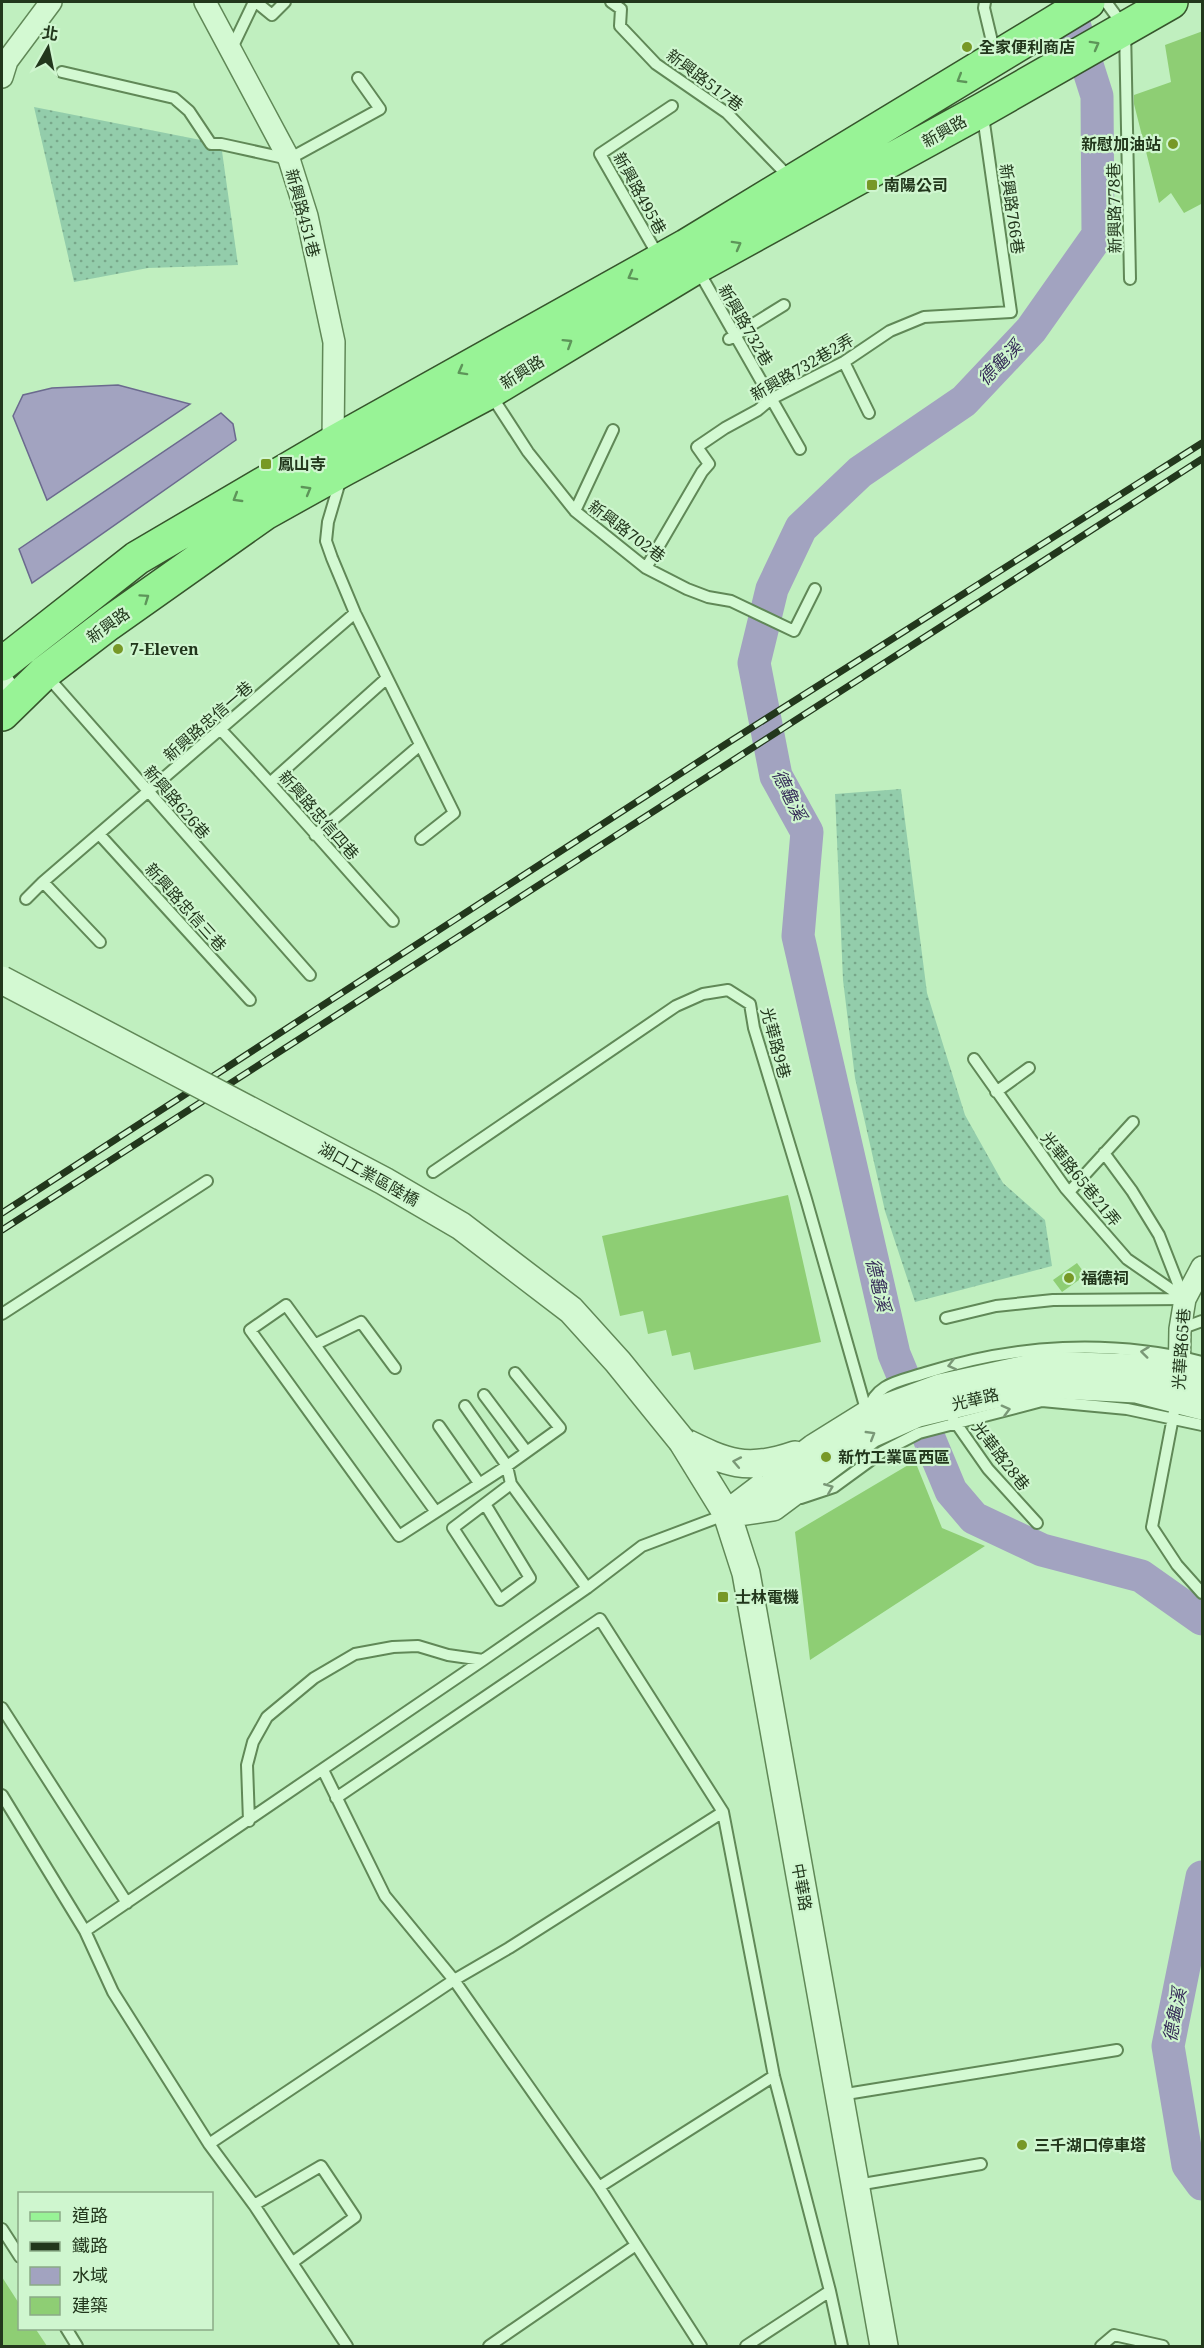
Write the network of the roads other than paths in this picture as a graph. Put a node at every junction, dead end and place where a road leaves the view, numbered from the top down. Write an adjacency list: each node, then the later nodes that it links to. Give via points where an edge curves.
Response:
1 (51, 2): 13 (street, via 7,61)
2 (205, 2): 11 (street, 新興路451巷)
3 (255, 2): 4 (lane, via 272,15); 11 (lane)
4 (285, 2)
5 (611, 2): 18 (lane, 新興路517巷, via 621,9 620,26 656,64 727,113)
6 (985, 2): 15 (lane, 新興路766巷)
7 (1088, 2): 15 (main road, 新興路, via 1047,27)
8 (1106, 2): 10 (lane)
9 (1171, 2): 10 (main road)
10 (1125, 28): 15 (main road, 新興路, one-way to 10, via 1064,62); 20 (lane, 新興路778巷)
11 (230, 51): 17 (street, 新興路451巷)
12 (62, 72): 17 (lane, via 174,98 189,111 211,144)
13 (2, 77)
14 (358, 78): 17 (lane, via 380,109)
15 (989, 84): 18 (main road, 新興路, one-way to 18); 19 (main road, 新興路, one-way to 15); 22 (lane, 新興路766巷)
16 (672, 106): 19 (lane, 新興路495巷, via 600,154)
17 (289, 159): 30 (street, 新興路451巷, via 307,216 334,342)
18 (792, 180): 19 (main road, 新興路)
19 (681, 258): 23 (lane, 新興路732巷); 25 (main road, 新興路, one-way to 19); 30 (main road, 新興路, one-way to 30)
20 (1130, 279)
21 (784, 305): 23 (lane)
22 (1011, 312): 24 (lane, 新興路732巷2弄, via 924,317 890,331)
23 (732, 336): 26 (lane, 新興路732巷)
24 (844, 362): 26 (lane, 新興路732巷2弄); 27 (lane)
25 (489, 392): 30 (main road, 新興路); 31 (lane, 新興路702巷, via 528,452)
26 (771, 399): 29 (lane, 新興路732巷); 32 (lane, 新興路732巷2弄, via 697,447 709,464)
27 (869, 413)
28 (613, 430): 31 (lane)
29 (800, 449)
30 (338, 456): 34 (lane, via 326,541); 35 (main road, 新興路, via 117,618)
31 (574, 511): 32 (lane, 新興路702巷)
32 (646, 568): 33 (lane, 新興路702巷, via 687,589 731,601 794,631)
33 (815, 590)
34 (355, 613): 36 (lane); 38 (lane, 新興路忠信一巷)
35 (27, 660): 37 (main road, 新興路); 41 (lane, 新興路626巷)
36 (387, 678): 39 (lane); 40 (lane)
37 (6, 698)
38 (221, 730): 40 (lane, 新興路忠信四巷); 41 (lane, 新興路忠信一巷)
39 (419, 746): 43 (lane); 44 (lane, via 454,813)
40 (271, 782): 43 (lane, 新興路忠信四巷)
41 (149, 792): 42 (lane, 新興路忠信一巷); 49 (lane, 新興路626巷)
42 (99, 834): 45 (lane, 新興路忠信一巷); 51 (lane, 新興路忠信三巷)
43 (315, 835): 47 (lane, 新興路忠信四巷)
44 (421, 839)
45 (43, 882): 46 (lane, 新興路忠信一巷); 48 (lane)
46 (26, 899)
47 (393, 921)
48 (100, 942)
49 (310, 975)
50 (2, 980): 78 (street, 湖口工業區陸橋, bridge, via 384,1181 461,1226 571,1310)
51 (250, 1000)
52 (974, 1059): 54 (lane, 光華路65巷21弄)
53 (1029, 1068): 54 (lane)
54 (996, 1092): 59 (lane, 光華路65巷21弄)
55 (1133, 1122): 56 (lane)
56 (1104, 1153): 59 (lane); 61 (lane, via 1159,1235)
57 (434, 1172): 75 (lane, 光華路9巷, via 676,1006 703,994 728,990 750,1004)
58 (207, 1181): 62 (lane)
59 (1070, 1192): 61 (lane, 光華路65巷21弄, via 1127,1259)
60 (1203, 1267): 61 (street, 光華路65巷)
61 (1185, 1299): 63 (lane, via 1053,1300 996,1306); 65 (street, 光華路65巷)
62 (2, 1314)
63 (946, 1318)
64 (1203, 1322): 65 (lane)
65 (1180, 1329): 68 (street, 光華路65巷)
66 (316, 1344): 67 (lane, via 362,1322); 85 (lane); 85 (lane, via 286,1305 250,1330 399,1536)
67 (395, 1368)
68 (1191, 1368): 71 (street, 光華路, one-way to 71, via 1046,1365); 73 (street, 光華路65巷)
69 (515, 1373): 80 (lane, via 560,1428)
70 (484, 1395): 80 (lane)
71 (942, 1404): 73 (street, 光華路, one-way to 73, via 1039,1384 1136,1389); 74 (street, 光華路); 74 (lane, 光華路); 87 (lane, 光華路28巷, via 988,1469)
72 (465, 1406): 81 (lane)
73 (1184, 1408): 76 (lane, 光華路); 89 (lane, via 1152,1527 1177,1565)
74 (905, 1409): 75 (street, 光華路); 86 (street, 光華路, one-way to 74, via 773,1507)
75 (867, 1414): 79 (street, 光華路)
76 (1203, 1425)
77 (439, 1426): 82 (lane)
78 (682, 1441): 79 (street, one-way to 78, via 758,1465 717,1458); 86 (street, 中華路)
79 (814, 1448): 86 (street, 光華路)
80 (526, 1451): 81 (lane)
81 (507, 1466): 82 (lane); 83 (lane)
82 (479, 1483): 85 (lane)
83 (511, 1484): 84 (lane); 88 (lane)
84 (485, 1504): 84 (lane, via 453,1528 500,1600 530,1578)
85 (436, 1512)
86 (727, 1514): 88 (lane, via 642,1546); 102 (street, 中華路, via 746,1573)
87 (1037, 1523)
88 (587, 1588): 90 (lane)
89 (1203, 1593)
90 (483, 1660): 92 (lane); 96 (lane, via 418,1646 393,1647 355,1654 314,1678 267,1717 253,1742 247,1765)
91 (2, 1707): 97 (lane)
92 (323, 1770): 94 (lane); 96 (lane)
93 (2, 1795): 98 (lane)
94 (336, 1798): 95 (lane, via 600,1619); 99 (lane, via 385,1896)
95 (723, 1812): 99 (lane); 101 (lane)
96 (249, 1821): 97 (lane)
97 (127, 1903): 98 (lane)
98 (85, 1931): 103 (lane, via 113,1992)
99 (454, 1980): 103 (lane); 106 (lane)
100 (1117, 2050): 102 (lane)
101 (774, 2076): 106 (lane); 112 (lane)
102 (839, 2095): 105 (street, 中華路)
103 (208, 2144): 107 (lane)
104 (981, 2164): 105 (lane)
105 (856, 2186): 120 (street, 中華路)
106 (599, 2187): 109 (lane)
107 (254, 2205): 111 (lane); 111 (lane, via 321,2166 355,2217)
108 (2, 2229): 110 (lane)
109 (636, 2245): 116 (lane); 117 (lane)
110 (18, 2254)
111 (292, 2262): 115 (lane)
112 (830, 2291): 118 (lane); 119 (lane)
113 (67, 2330): 114 (lane)
114 (77, 2346)
115 (347, 2346)
116 (489, 2346)
117 (701, 2346)
118 (746, 2346)
119 (842, 2346)
120 (884, 2346)
121 (1101, 2346): 122 (lane, via 1114,2335)
122 (1163, 2346)

